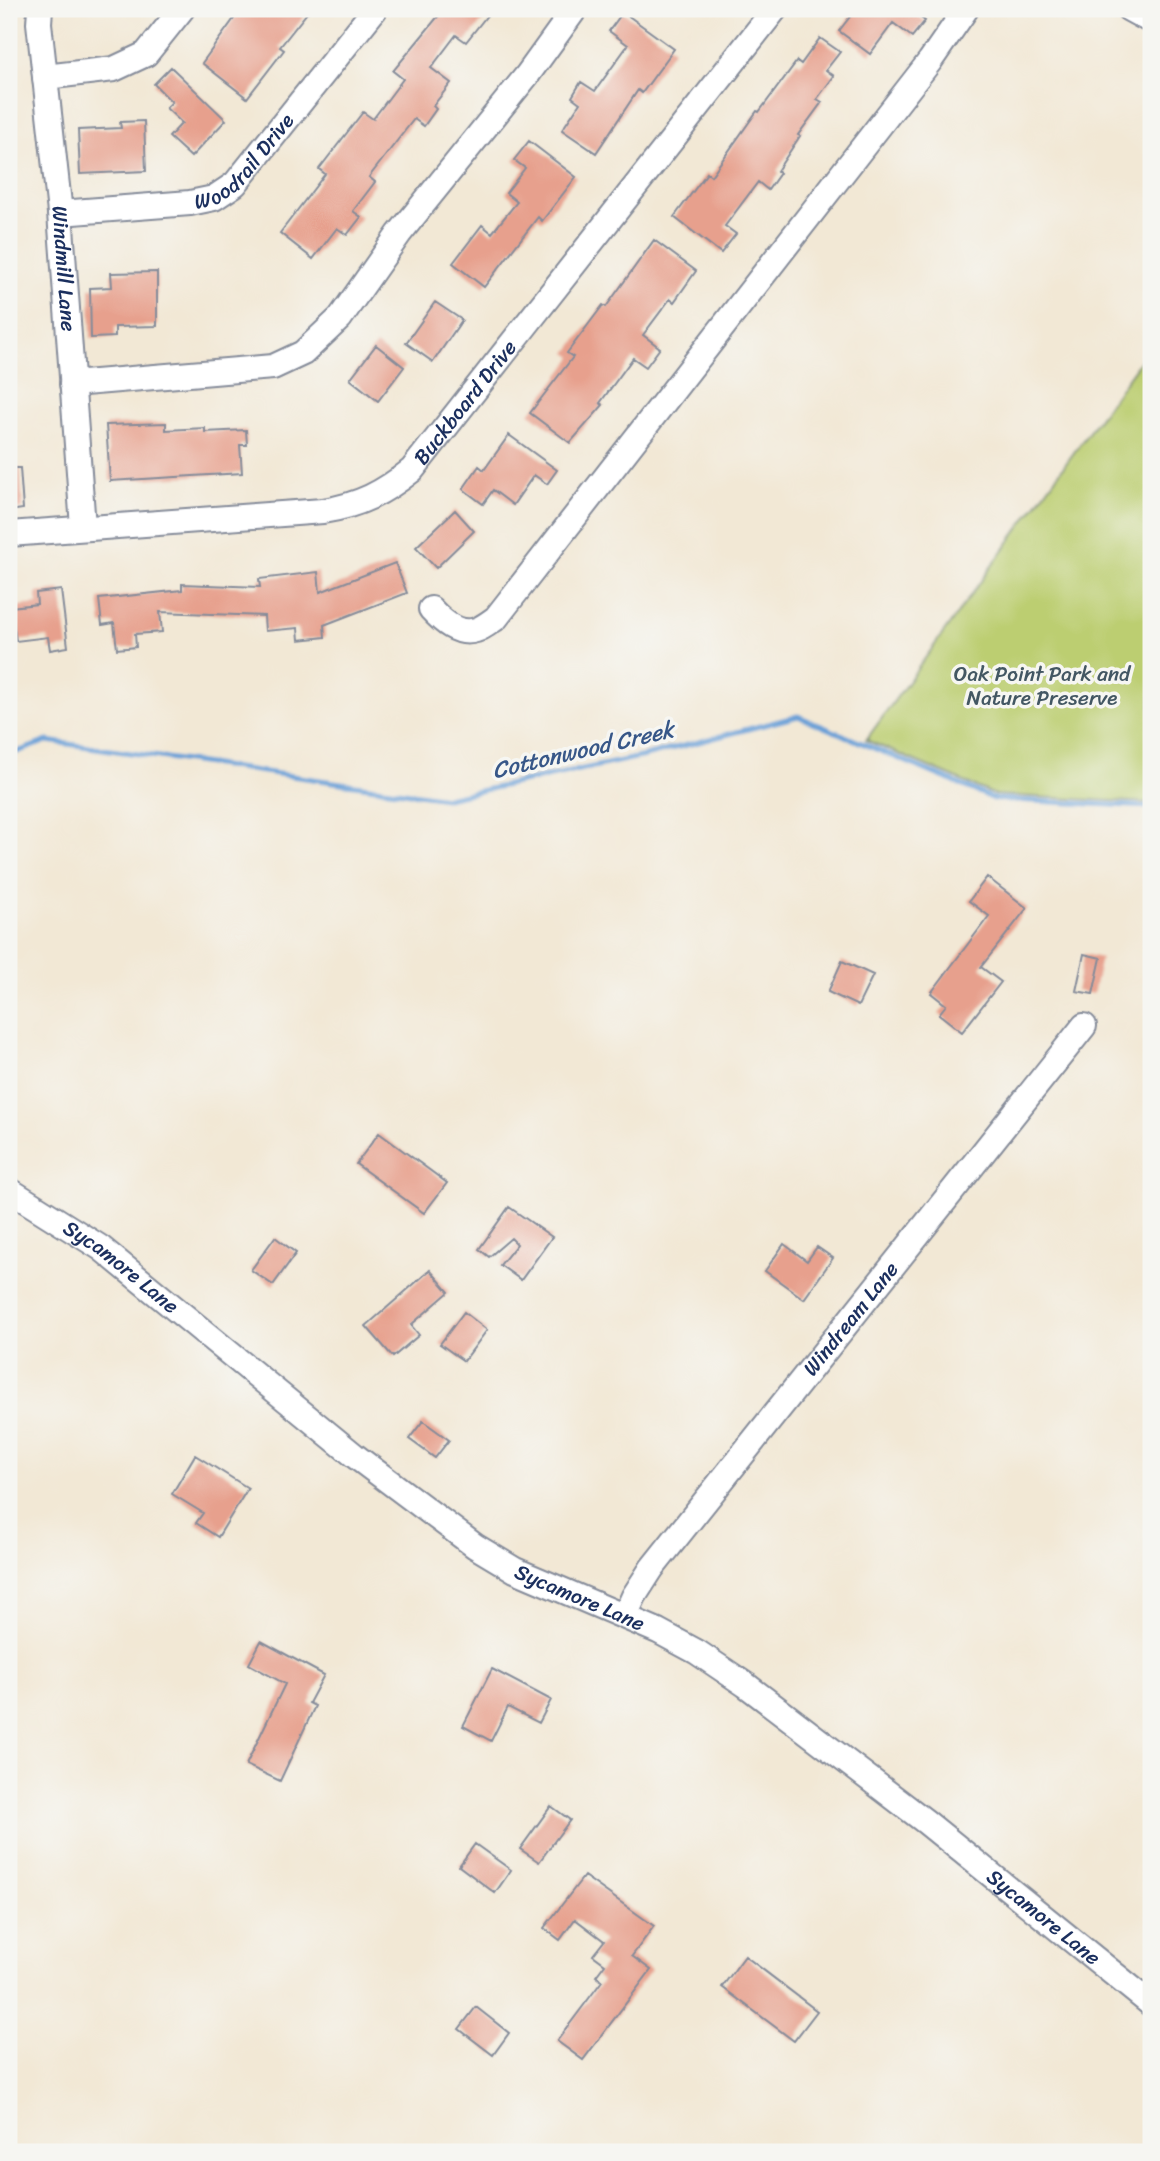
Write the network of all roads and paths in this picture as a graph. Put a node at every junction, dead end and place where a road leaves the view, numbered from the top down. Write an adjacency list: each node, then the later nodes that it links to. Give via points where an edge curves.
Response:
1 (40, 9): 9 (street, Windmill Lane)
2 (182, 9): 9 (street, via 146,54 114,69)
3 (375, 9): 10 (street, Woodrail Drive, via 235,184 214,198 190,204)
4 (575, 9): 11 (street, via 399,234 340,318 303,353 273,367)
5 (775, 9): 12 (street, Buckboard Drive, via 412,470 389,489 351,506 323,511)
6 (966, 9): 14 (street, via 496,618 475,631 459,630)
7 (1129, 9): 8 (street)
8 (1151, 21)
9 (45, 77): 10 (street, Windmill Lane)
10 (60, 213): 11 (street, Windmill Lane)
11 (72, 384): 12 (street, Windmill Lane)
12 (83, 527): 13 (street, Buckboard Drive)
13 (9, 534)
14 (431, 609)
15 (1084, 1026): 17 (street, Windream Lane, via 652,1568)
16 (9, 1190): 17 (street, Sycamore Lane, via 111,1256 355,1456 475,1546 515,1570)
17 (625, 1616): 18 (street, Sycamore Lane, via 678,1641 746,1685 926,1822)
18 (1151, 2004)

